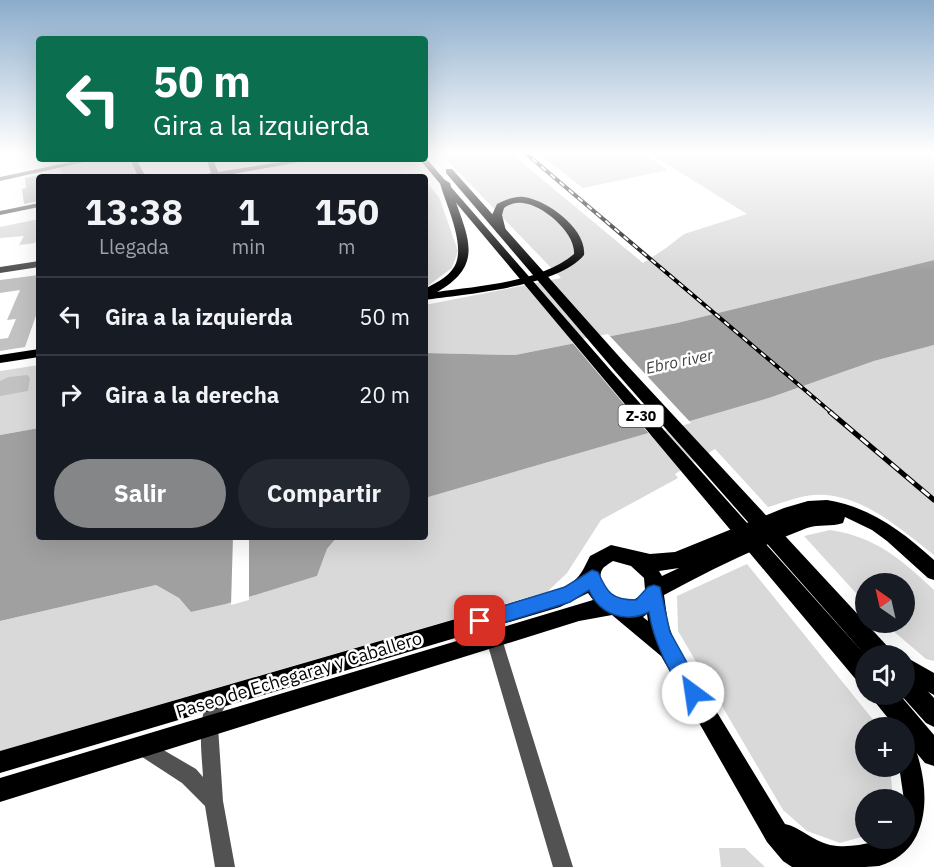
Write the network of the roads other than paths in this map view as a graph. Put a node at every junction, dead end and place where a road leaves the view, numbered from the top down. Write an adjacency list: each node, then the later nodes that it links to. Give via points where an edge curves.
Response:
1 (447, 191): 9 (main road, via 464,241 465,258 455,276)
2 (454, 191): 6 (highway, Z-30)
3 (463, 191): 6 (highway, Z-30)
4 (36, 206): 5 (street)
5 (0, 213)
6 (501, 237): 10 (main road, via 497,215 500,206 514,200 534,202 577,237 579,255 564,267 533,277); 17 (highway, Z-30, via 608,377)
7 (36, 264): 8 (street)
8 (0, 270)
9 (428, 293)
10 (428, 294)
11 (36, 353): 12 (main road)
12 (0, 359)
13 (892, 536): 14 (main road, via 855,514 812,508 684,558 662,564); 15 (main road); 18 (main road, via 843,519 818,518 694,569)
14 (641, 561): 16 (main road, via 625,554 605,555 596,563); 18 (main road, via 651,574)
15 (934, 572)
16 (592, 578): 19 (main road, via 600,597); 29 (main road, Paseo de Echegaray y Caballero, via 577,591 560,598)
17 (802, 583): 20 (highway, Z-30); 25 (highway, Z-30)
18 (654, 591): 19 (main road, via 645,605 637,609); 24 (main road, via 658,624)
19 (616, 607): 21 (main road, Paseo de Echegaray y Caballero, via 593,608); 24 (main road)
20 (838, 608): 22 (highway, Z-30); 23 (main road)
21 (494, 639): 32 (main road, Paseo de Echegaray y Caballero); 43 (street)
22 (871, 645)
23 (880, 645)
24 (669, 652): 40 (main road)
25 (855, 658)
26 (915, 673): 27 (main road)
27 (934, 685)
28 (915, 694): 31 (highway)
29 (223, 697): 32 (street, via 213,710); 35 (main road, Paseo de Echegaray y Caballero)
30 (892, 705): 34 (highway)
31 (934, 715)
32 (208, 727): 33 (main road, Paseo de Echegaray y Caballero); 38 (street)
33 (142, 747): 37 (main road, Paseo de Echegaray y Caballero); 38 (street, via 189,776)
34 (934, 754)
35 (0, 762)
36 (915, 789): 39 (main road)
37 (0, 790)
38 (214, 801): 42 (street)
39 (915, 806)
40 (766, 816): 41 (main road, via 796,843 835,863 872,862); 44 (main road, via 784,844)
41 (894, 849)
42 (225, 867)
43 (563, 867)
44 (813, 867)

